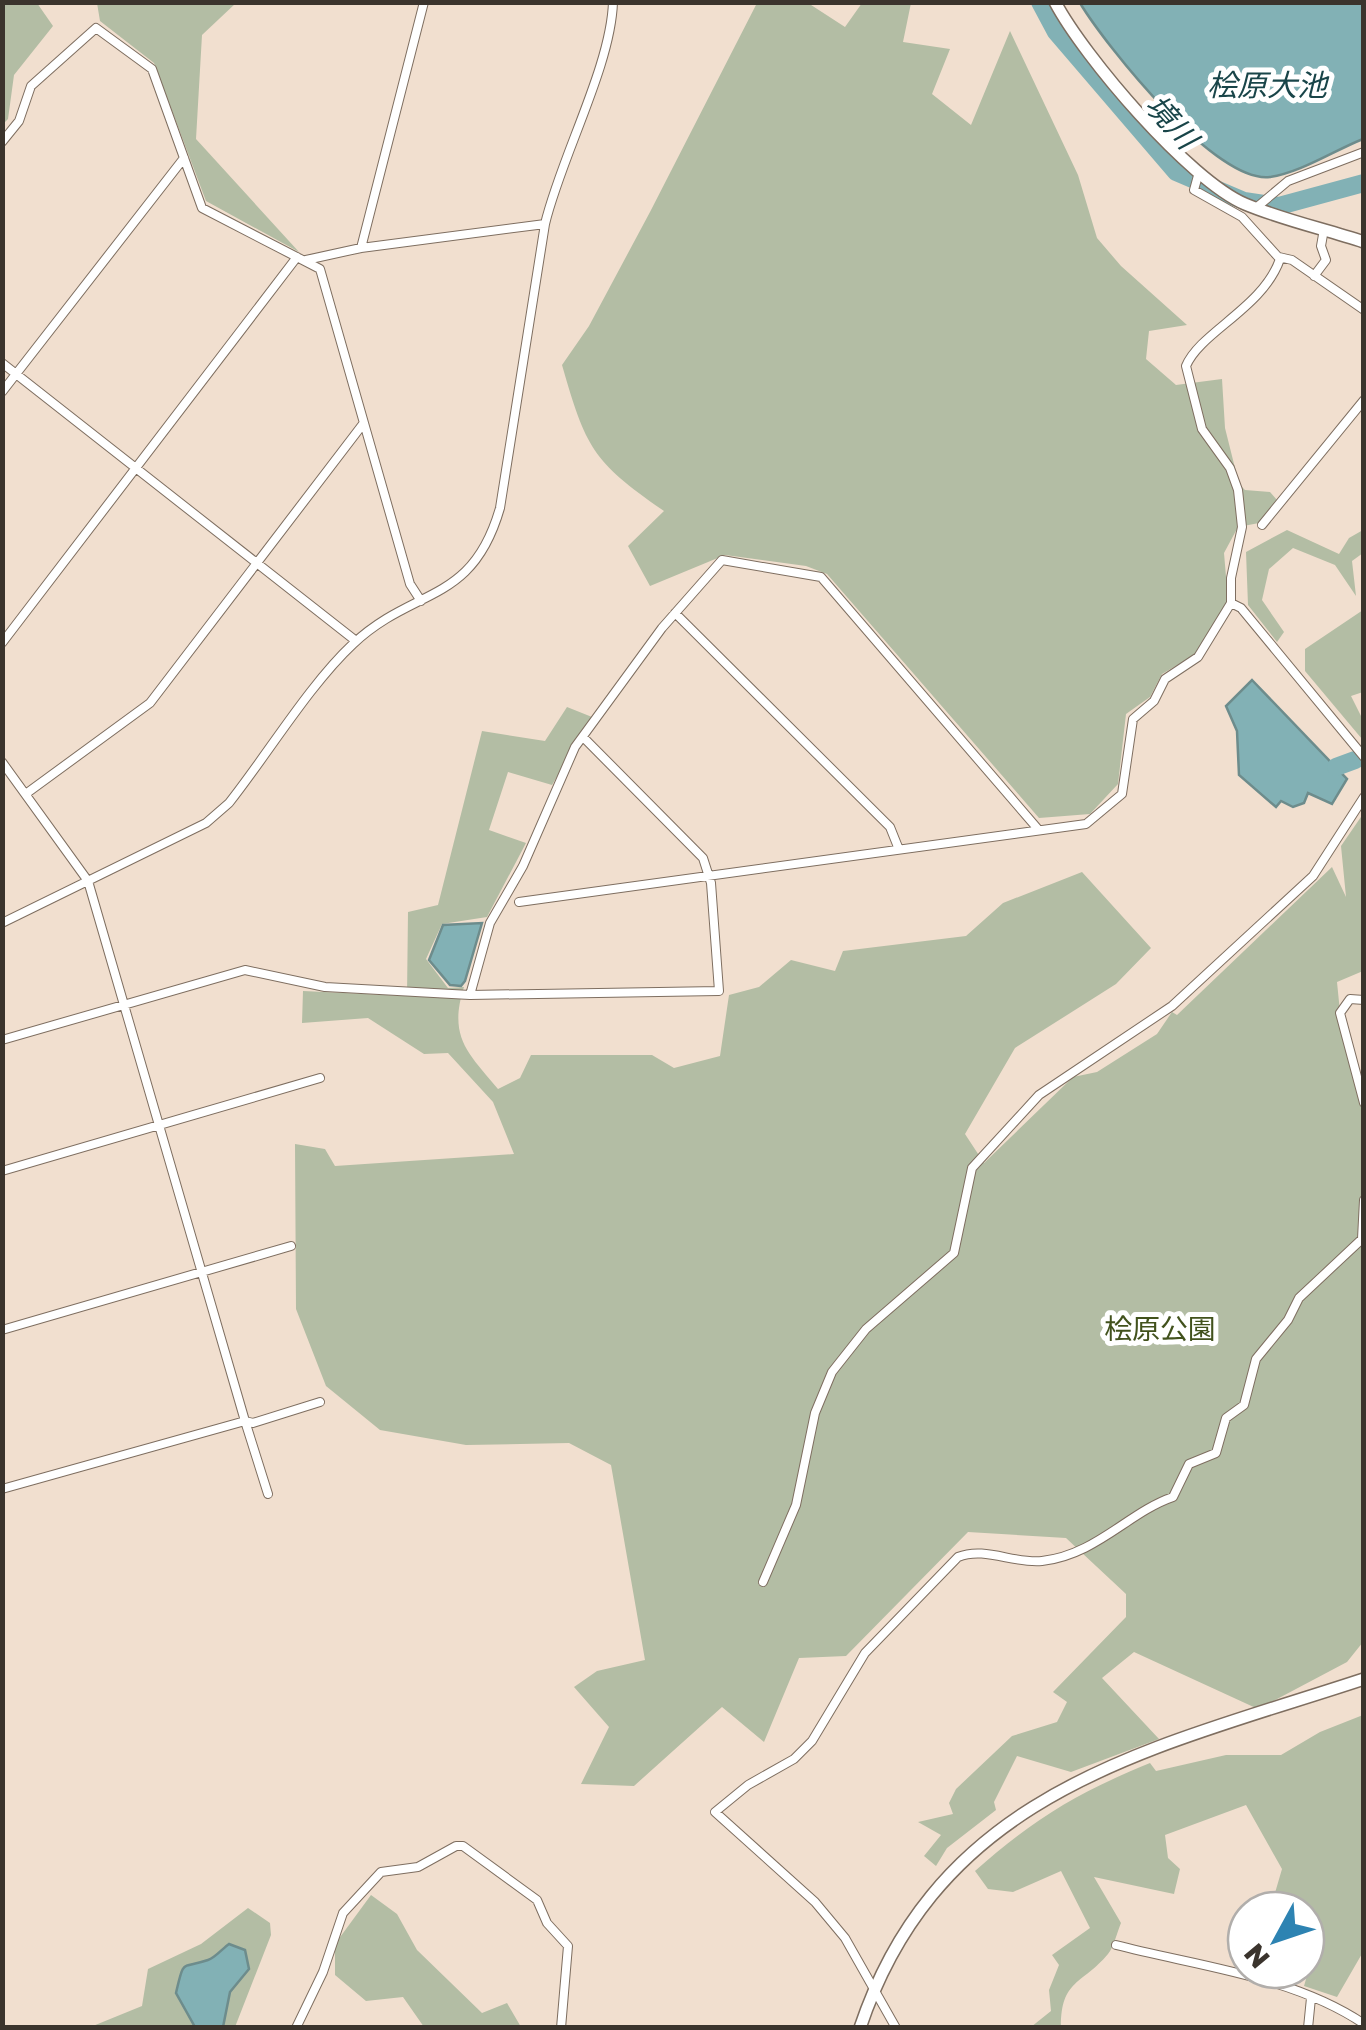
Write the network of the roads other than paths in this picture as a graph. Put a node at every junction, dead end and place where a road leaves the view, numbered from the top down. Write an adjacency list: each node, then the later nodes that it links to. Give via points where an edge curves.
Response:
1 (424, 2): 12 (street)
2 (613, 2): 9 (street)
3 (1055, 2): 7 (street, via 1112,81)
4 (2, 142): 6 (street, via 19,121 32,86 96,28 152,69)
5 (1364, 152): 8 (street, via 1288,181)
6 (184, 158): 14 (street, via 202,208); 18 (street)
7 (1199, 172): 8 (street); 13 (street, via 1194,190 1242,217)
8 (1257, 207): 10 (street)
9 (546, 224): 12 (street); 25 (street, via 491,541 450,587)
10 (1324, 229): 11 (street); 15 (street, via 1320,246 1326,260)
11 (1364, 242)
12 (360, 248): 14 (street)
13 (1279, 257): 15 (street); 26 (street, via 1271,278 1242,312 1186,366 1202,429 1238,490 1242,527)
14 (302, 259): 21 (street, via 320,269); 22 (street)
15 (1314, 276): 16 (street)
16 (1364, 310)
17 (2, 363): 18 (street)
18 (16, 374): 19 (street); 22 (street)
19 (2, 392)
20 (1364, 400): 23 (street)
21 (364, 424): 24 (street); 25 (street, via 410,584)
22 (138, 466): 24 (street); 29 (street)
23 (1262, 525)
24 (258, 562): 28 (street); 33 (street, via 150,703)
25 (421, 601): 28 (street)
26 (1232, 603): 31 (street); 35 (street, via 1193,663 1171,674 1134,719 1122,794 1086,824)
27 (674, 613): 30 (street); 35 (street, via 722,560 821,578); 36 (street, via 890,827)
28 (356, 641): 38 (street, via 230,803 204,824)
29 (2, 643)
30 (583, 737): 37 (street, via 704,858); 41 (street, via 490,924)
31 (1364, 757)
32 (2, 762): 33 (street)
33 (26, 794): 38 (street)
34 (1364, 797): 58 (street, via 1313,876 1172,1006 1040,1095 972,1168 954,1253 866,1329 826,1382 796,1505)
35 (1037, 828): 36 (street)
36 (898, 847): 37 (street)
37 (708, 875): 39 (street); 41 (street, via 720,991)
38 (88, 881): 40 (street); 43 (street)
39 (519, 902)
40 (2, 923)
41 (470, 995): 43 (street, via 326,987 245,970)
42 (1364, 1000): 46 (street, via 1350,998 1340,1013)
43 (127, 1004): 44 (street); 47 (street)
44 (2, 1040)
45 (320, 1078): 47 (street)
46 (1364, 1103)
47 (162, 1124): 48 (street); 52 (street)
48 (2, 1171)
49 (1364, 1200): 50 (street)
50 (1362, 1239): 61 (street, via 1300,1298 1256,1359 1244,1405 1226,1418 1216,1453 1189,1464 1173,1497 1153,1503 1097,1542 1055,1558 971,1552 958,1557 865,1652 812,1741 715,1812 815,1902 845,1938)
51 (291, 1246): 52 (street)
52 (204, 1271): 53 (street); 55 (street)
53 (2, 1330)
54 (320, 1402): 55 (street)
55 (246, 1420): 56 (street); 57 (street)
56 (2, 1489)
57 (268, 1494)
58 (763, 1582)
59 (1364, 1680): 61 (street, via 1129,1757 1042,1798 1000,1828 932,1894 906,1927)
60 (1116, 1945): 62 (street)
61 (873, 1992): 66 (street); 67 (street)
62 (1311, 1998): 63 (street); 68 (street)
63 (1364, 2024)
64 (296, 2028): 65 (street, via 343,1913 381,1872 418,1866 463,1846 537,1900 568,1946)
65 (560, 2028)
66 (860, 2028)
67 (896, 2028)
68 (1308, 2028)

